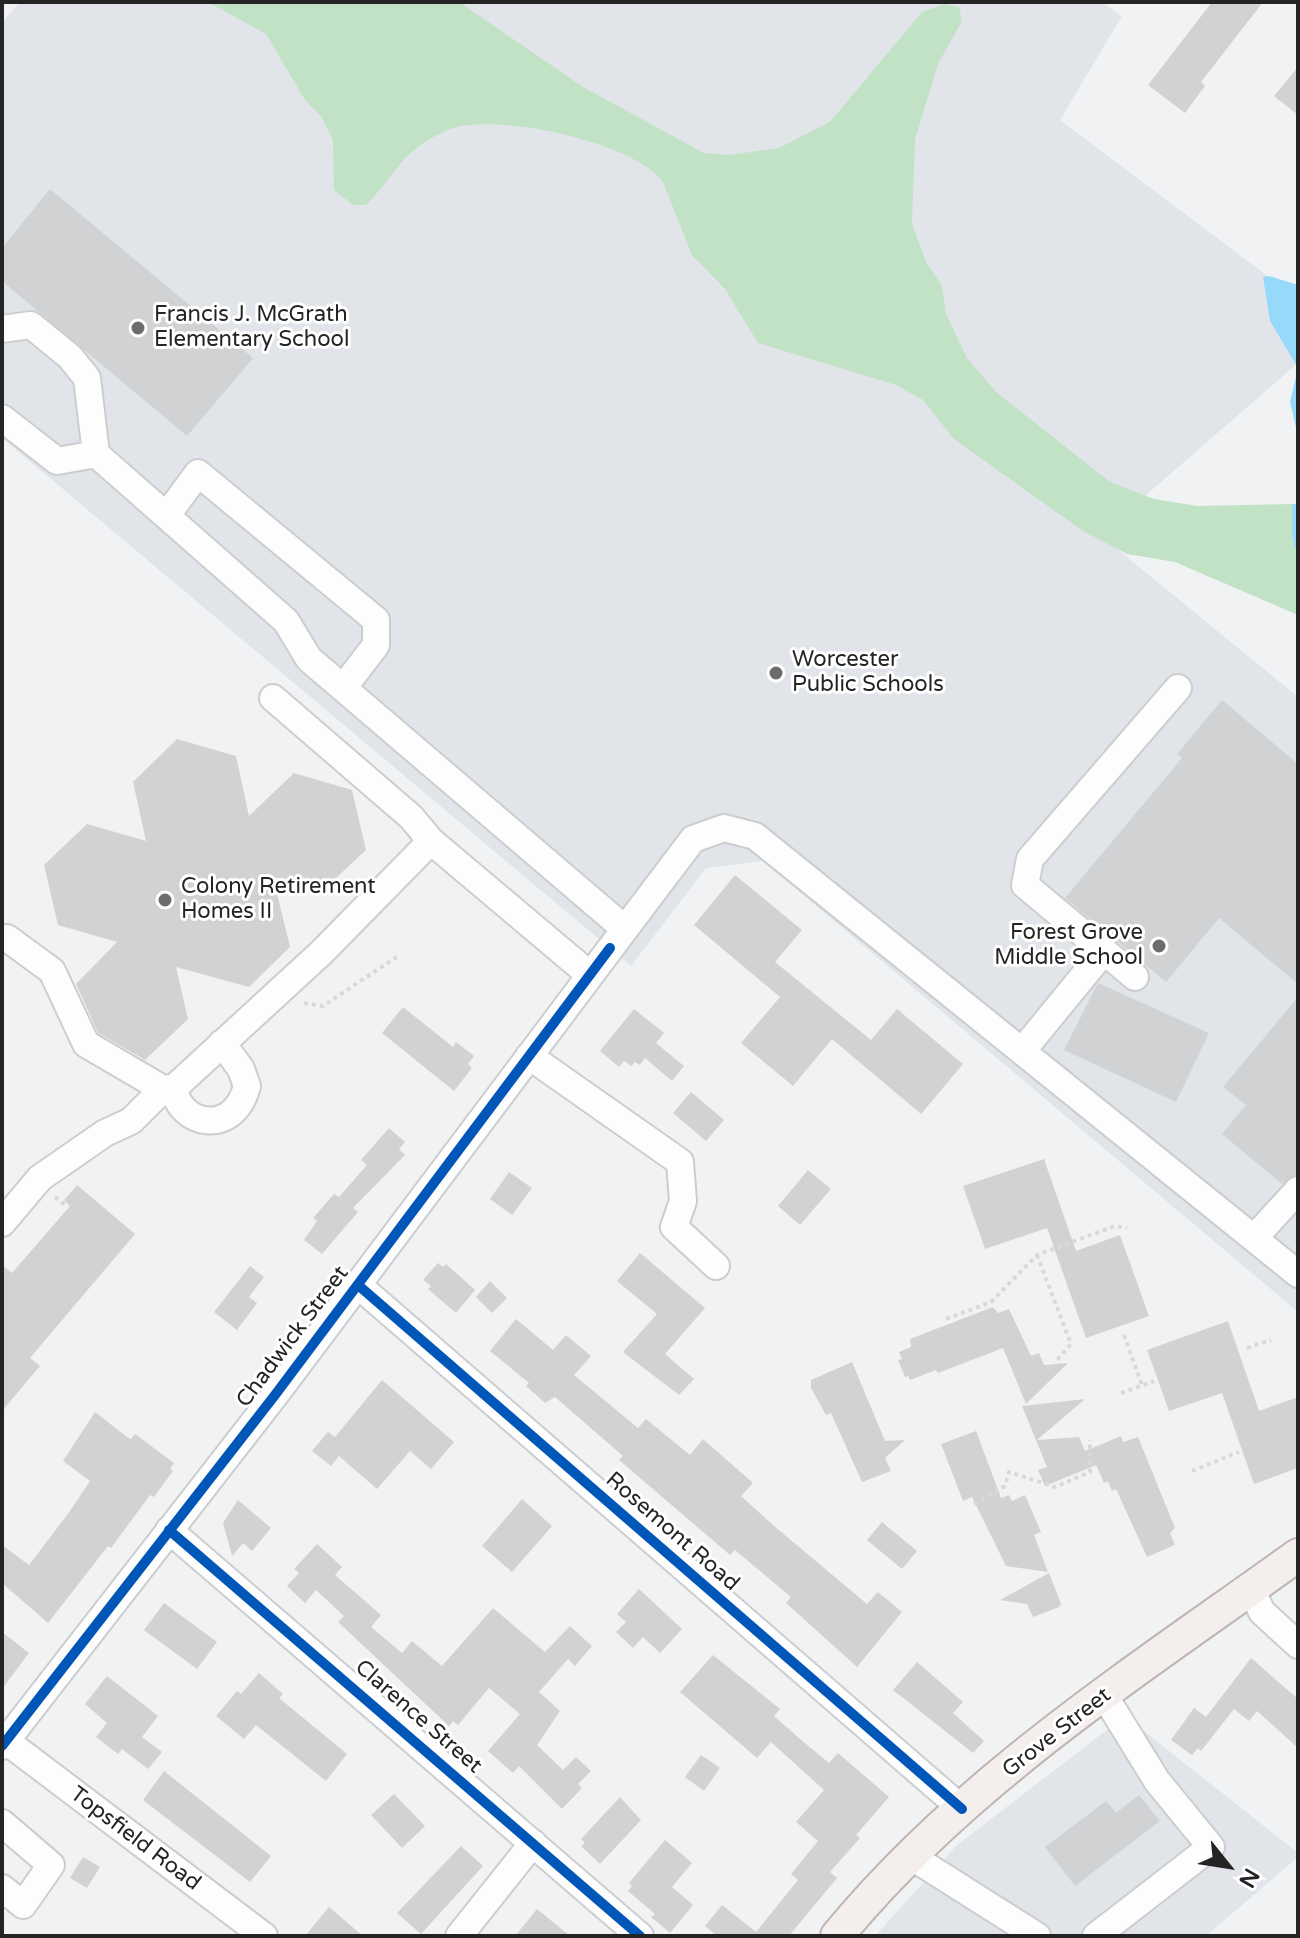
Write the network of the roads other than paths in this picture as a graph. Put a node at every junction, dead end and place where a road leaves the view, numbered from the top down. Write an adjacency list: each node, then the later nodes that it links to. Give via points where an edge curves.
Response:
1 (2, 329): 3 (street, via 31,325 87,378)
2 (2, 418): 3 (street, via 57,461)
3 (96, 454): 4 (street)
4 (167, 515): 5 (street, via 286,621 309,659); 5 (street, via 198,473 376,620 376,645)
5 (343, 688): 10 (street)
6 (1178, 688): 11 (street, via 1030,859 1025,885)
7 (273, 698): 8 (street, via 411,817)
8 (431, 841): 12 (street); 14 (street)
9 (7, 938): 17 (street, via 52,971 86,1044)
10 (618, 938): 12 (street, Chadwick Street); 15 (street, Chadwick Street, via 693,839 714,828 743,831 779,852)
11 (1104, 951): 13 (street); 15 (street)
12 (590, 975): 16 (street, Chadwick Street)
13 (1135, 977)
14 (222, 1043): 17 (street); 17 (street, via 247,1086 235,1114 206,1121 188,1111)
15 (1023, 1050): 20 (street, Chadwick Street)
16 (529, 1056): 21 (street, via 680,1162 683,1201 674,1227); 23 (street, Chadwick Street)
17 (169, 1088): 19 (street, via 131,1121 40,1178)
18 (1298, 1190): 20 (street)
19 (2, 1223)
20 (1254, 1238): 22 (street, Chadwick Street)
21 (716, 1266)
22 (1298, 1274)
23 (358, 1285): 24 (street, Chadwick Street); 30 (street, Rosemont Road)
24 (169, 1530): 29 (street, Chadwick Street); 32 (street, Clarence Street)
25 (1298, 1555): 26 (main road, Grove Street)
26 (1251, 1589): 27 (street, via 1262,1612); 28 (main road, Grove Street)
27 (1298, 1645)
28 (1104, 1695): 30 (main road, Grove Street); 40 (street, via 1157,1781 1211,1847)
29 (4, 1744): 35 (street, Topsfield Road)
30 (962, 1809): 33 (main road, Grove Street)
31 (2, 1823): 34 (street, via 51,1865 23,1905)
32 (533, 1843): 36 (street); 37 (street, Clarence Street)
33 (909, 1855): 38 (main road, Grove Street); 39 (street)
34 (2, 1888)
35 (264, 1936)
36 (459, 1936)
37 (640, 1936)
38 (837, 1936)
39 (1037, 1936)
40 (1096, 1936)

